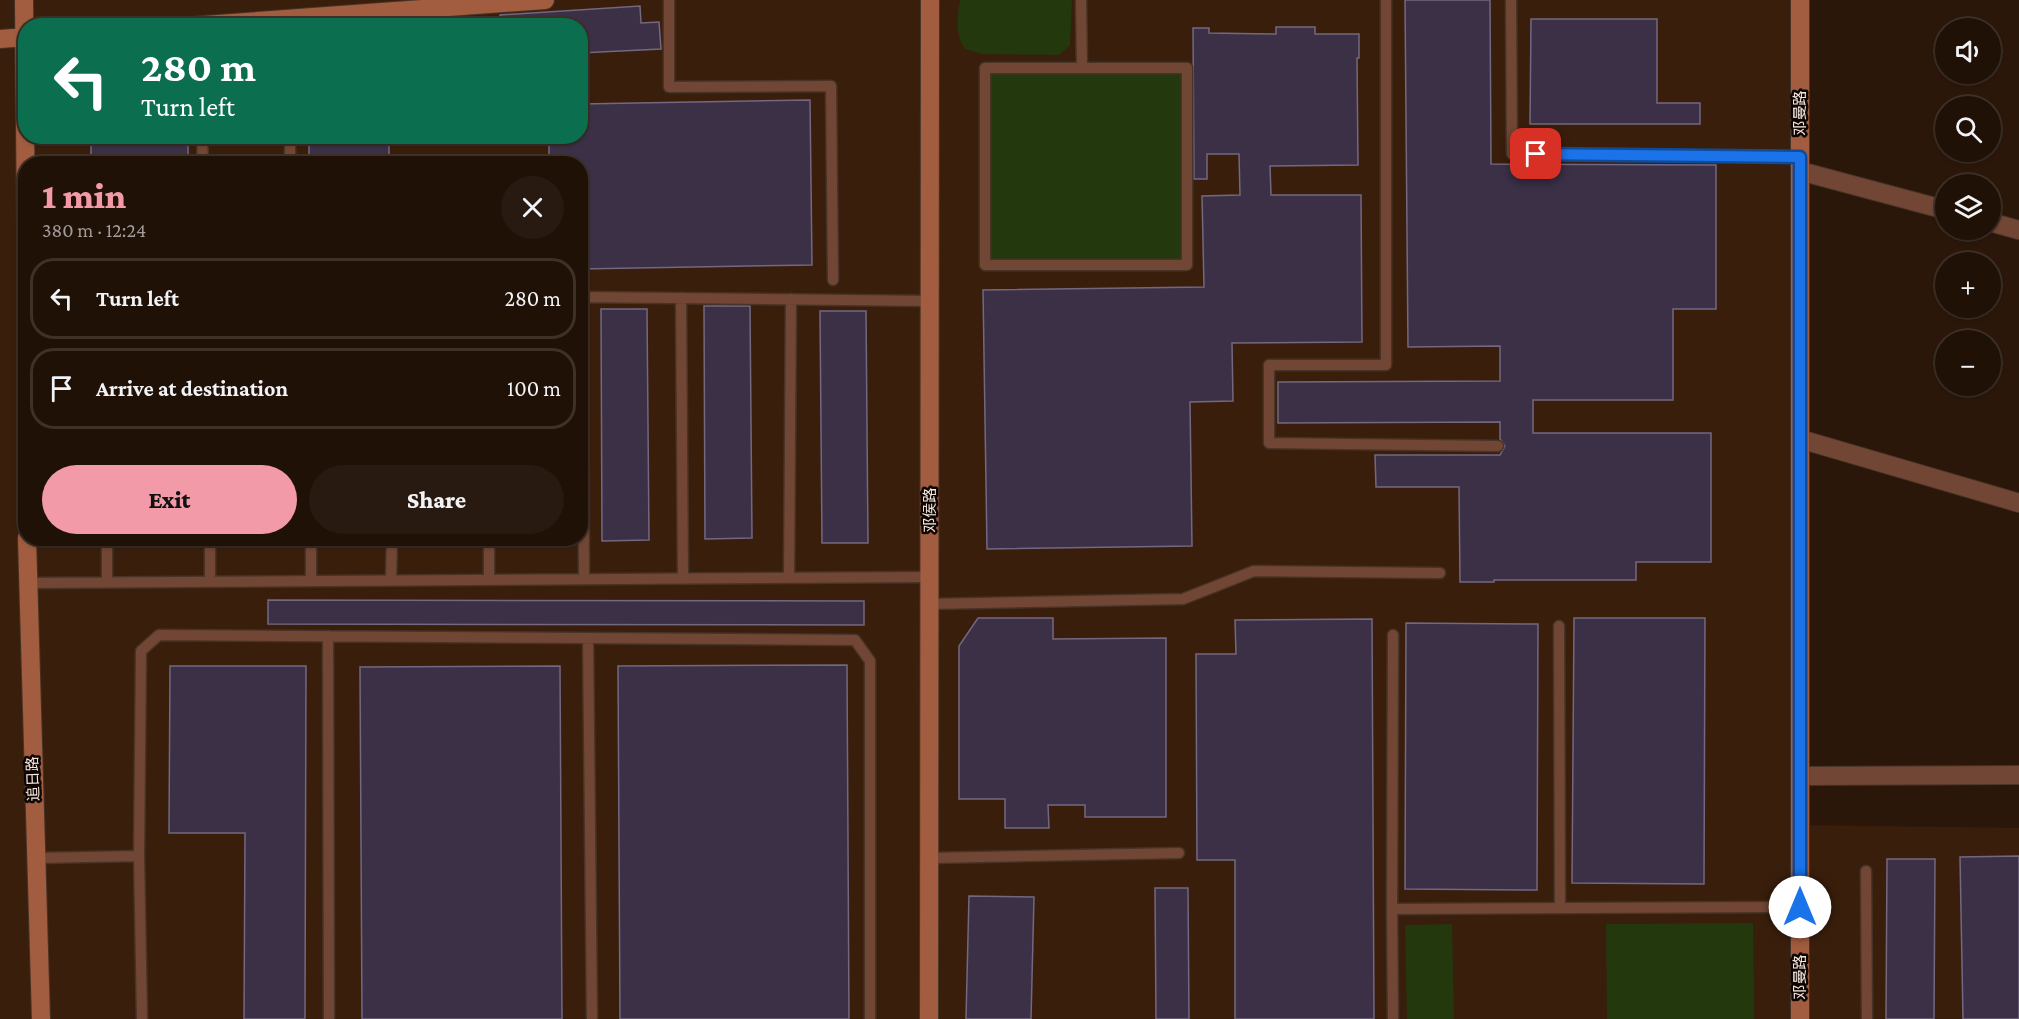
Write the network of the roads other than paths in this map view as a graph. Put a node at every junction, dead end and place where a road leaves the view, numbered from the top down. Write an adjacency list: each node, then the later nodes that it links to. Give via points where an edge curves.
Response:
1 (24, 0): 9 (street)
2 (545, 0): 10 (street)
3 (669, 0): 18 (lane, via 669,87 831,86)
4 (930, 0): 22 (street, 邓侯路)
5 (1081, 0): 13 (lane)
6 (1386, 0): 24 (lane, via 1386,365 1269,365 1269,443)
7 (1511, 0): 14 (lane, via 1512,153)
8 (1800, 0): 14 (street, 邓曼路)
9 (24, 18)
10 (312, 18)
11 (18, 38): 12 (street)
12 (0, 39)
13 (1082, 69): 13 (lane, via 985,69 985,265 1187,265 1187,69)
14 (1800, 164): 15 (street); 23 (street, 邓曼路)
15 (1935, 207)
16 (2001, 225): 17 (street)
17 (2019, 230)
18 (833, 280)
19 (588, 297): 20 (lane)
20 (681, 298): 21 (lane); 37 (lane)
21 (791, 299): 22 (lane); 35 (lane)
22 (930, 301): 34 (street, 邓侯路)
23 (1800, 438): 25 (street); 50 (street, 邓曼路)
24 (1498, 446)
25 (2019, 503)
26 (27, 546): 43 (street, 追日路)
27 (107, 546): 41 (lane)
28 (210, 546): 42 (lane)
29 (311, 546): 40 (lane)
30 (392, 546): 38 (lane)
31 (489, 546): 39 (lane)
32 (584, 546): 36 (lane)
33 (1440, 573): 44 (lane, via 1254,571 1183,599)
34 (930, 577): 35 (lane); 44 (street, 邓侯路)
35 (789, 578): 37 (lane)
36 (584, 579): 37 (lane); 39 (lane)
37 (683, 579)
38 (392, 580): 39 (lane); 40 (lane)
39 (489, 580)
40 (311, 581): 42 (lane)
41 (107, 582): 42 (lane); 43 (lane)
42 (210, 582)
43 (28, 583): 53 (street, 追日路)
44 (930, 604): 54 (street, 邓侯路)
45 (1559, 626): 57 (lane)
46 (1393, 635): 58 (lane)
47 (328, 636): 48 (lane); 52 (lane, via 159,635 141,651); 61 (lane)
48 (588, 638): 62 (lane); 63 (lane, via 855,640 870,661)
49 (2019, 775): 50 (street)
50 (1800, 776): 56 (street, 邓曼路)
51 (1179, 853): 54 (lane)
52 (139, 856): 53 (lane); 60 (lane)
53 (36, 858): 59 (street, 追日路)
54 (929, 858): 64 (street, 邓侯路)
55 (1866, 871): 67 (lane)
56 (1800, 907): 57 (lane); 66 (street, 邓曼路)
57 (1560, 908): 58 (lane)
58 (1392, 909): 65 (lane)
59 (40, 1019)
60 (142, 1019)
61 (329, 1019)
62 (592, 1019)
63 (870, 1019)
64 (929, 1019)
65 (1393, 1019)
66 (1800, 1019)
67 (1867, 1019)

